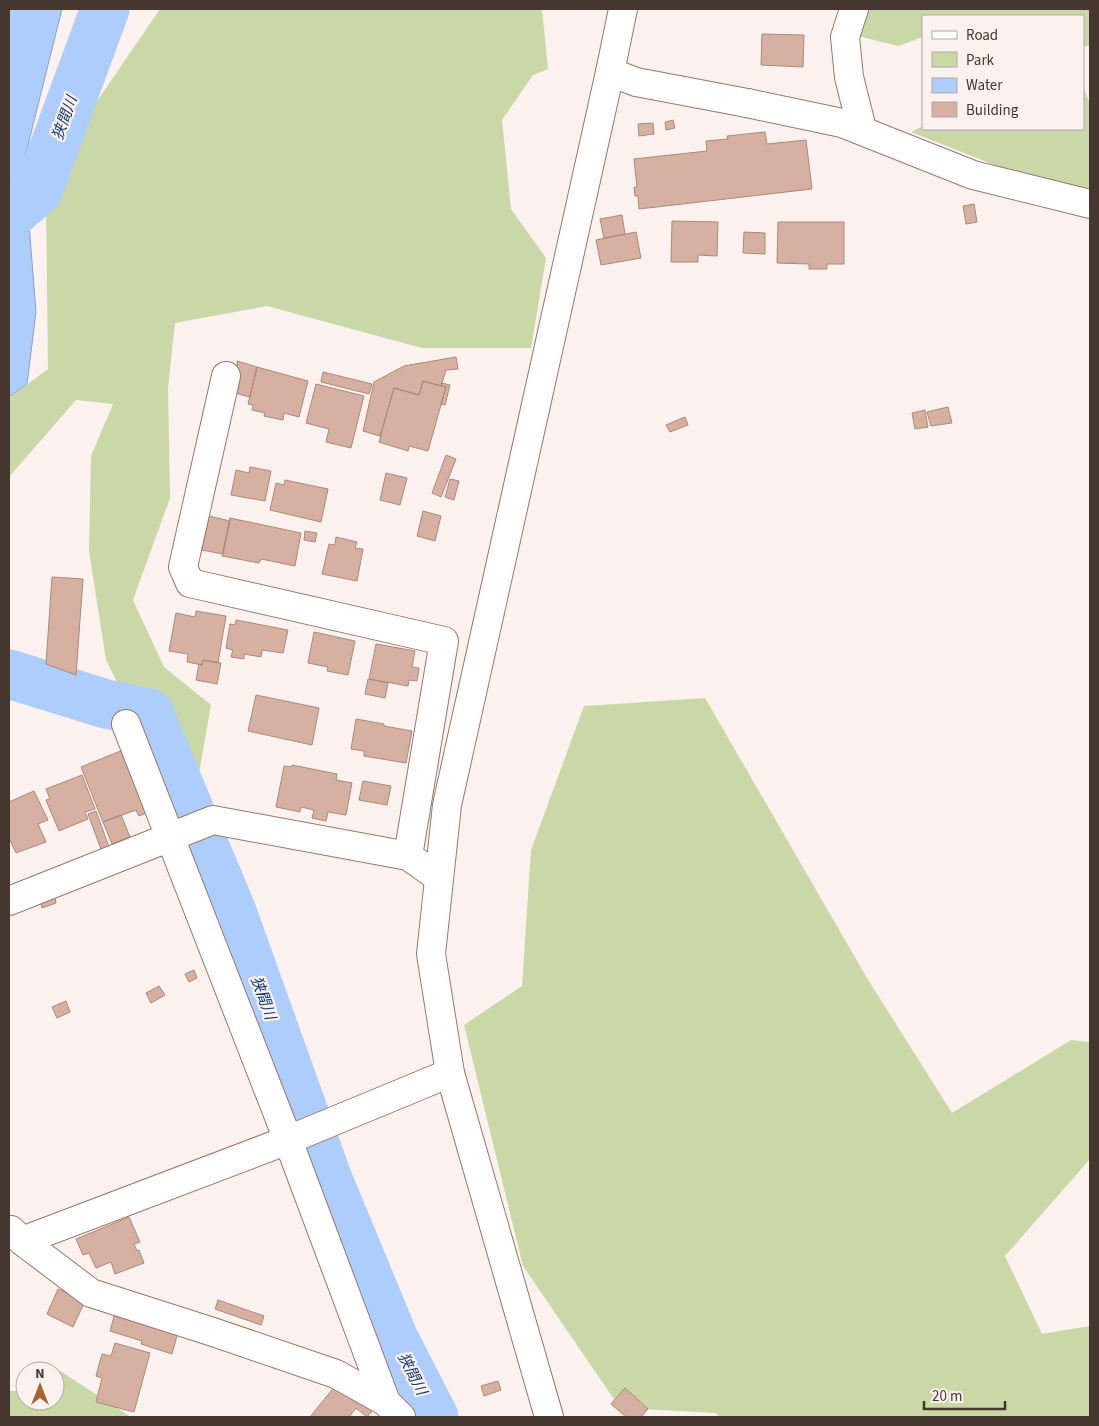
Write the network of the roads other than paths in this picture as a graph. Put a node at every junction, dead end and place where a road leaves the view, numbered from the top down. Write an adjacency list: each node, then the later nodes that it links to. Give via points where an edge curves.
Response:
1 (623, 9): 3 (street)
2 (854, 9): 4 (street, via 845,37 849,77)
3 (610, 72): 4 (street, via 636,82); 10 (street, via 447,804)
4 (862, 129): 5 (street, via 973,175)
5 (1090, 204)
6 (226, 376): 9 (street, via 183,567 190,583 444,641)
7 (126, 724): 8 (street)
8 (172, 838): 9 (street, via 214,820); 11 (street); 13 (street)
9 (408, 856): 10 (street)
10 (438, 877): 12 (street, via 431,954)
11 (9, 901)
12 (450, 1073): 13 (street); 16 (street)
13 (288, 1140): 14 (street); 15 (street)
14 (15, 1234): 15 (street, via 91,1293 336,1374)
15 (394, 1410)
16 (549, 1417)

